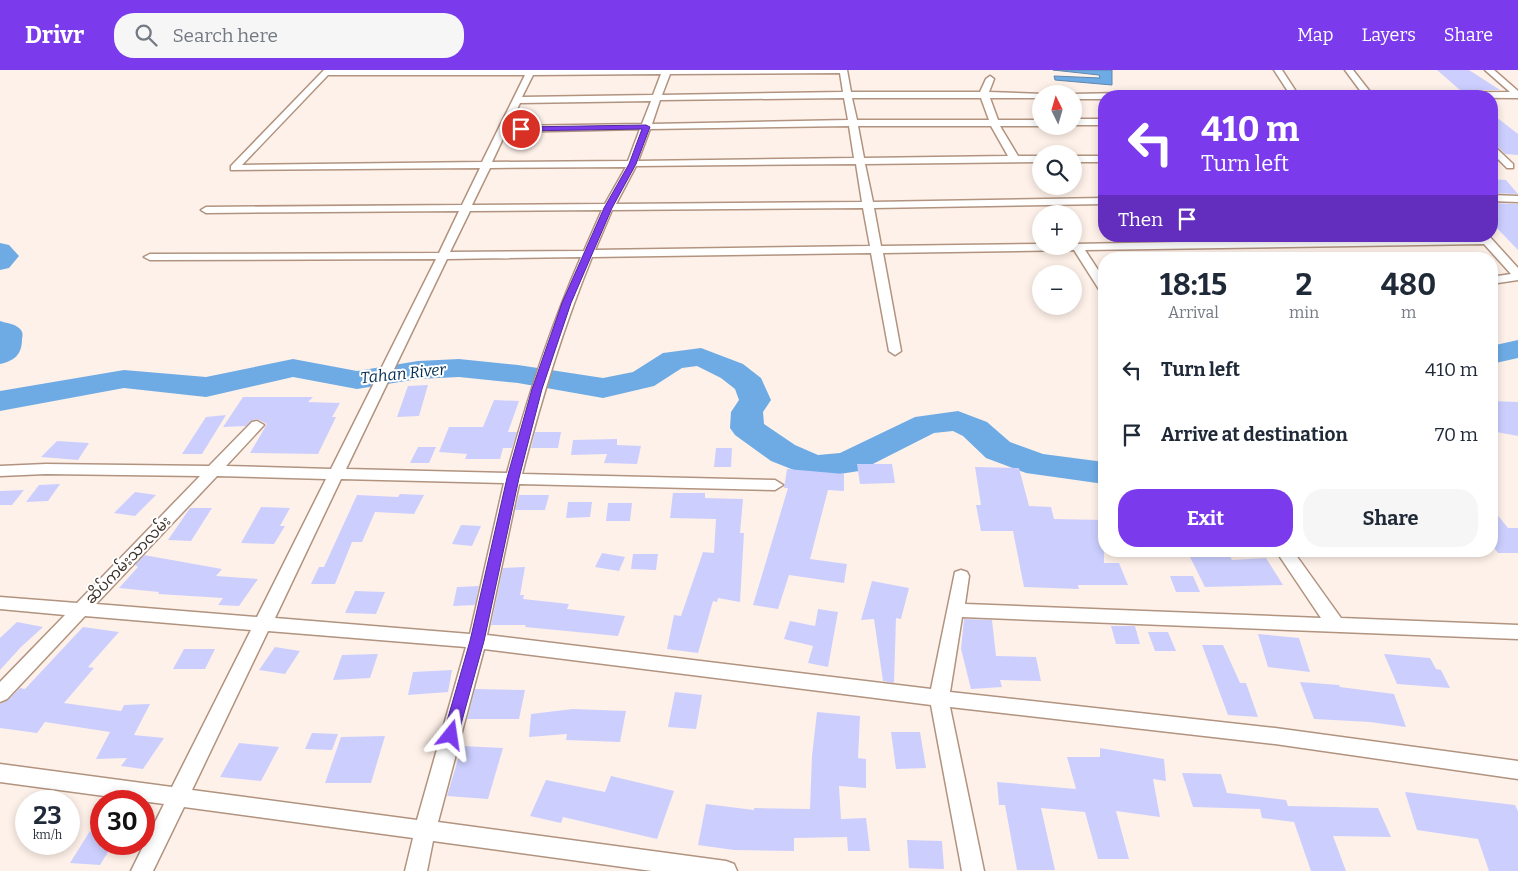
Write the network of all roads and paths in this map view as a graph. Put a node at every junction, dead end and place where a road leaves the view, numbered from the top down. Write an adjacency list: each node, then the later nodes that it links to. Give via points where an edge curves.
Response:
1 (843, 70): 6 (street); 12 (street)
2 (1278, 70): 9 (street)
3 (1348, 70): 10 (street)
4 (1489, 70): 14 (street, via 1518,95)
5 (530, 71): 6 (street); 7 (street); 18 (street)
6 (666, 71): 17 (street)
7 (327, 72): 33 (street, via 234,168)
8 (990, 80): 11 (street)
9 (1291, 90)
10 (1364, 90)
11 (984, 94): 12 (street); 13 (street); 22 (street)
12 (848, 95): 17 (street); 21 (street)
13 (1032, 95)
14 (1498, 95)
15 (1082, 96): 16 (street)
16 (1098, 96)
17 (656, 99): 18 (street); 24 (street)
18 (517, 100): 25 (street)
19 (1082, 122): 20 (street)
20 (1098, 122)
21 (853, 123): 22 (street); 24 (street); 31 (street)
22 (994, 123): 23 (street); 29 (street)
23 (1032, 123)
24 (646, 127): 25 (street); 32 (street)
25 (503, 130): 33 (street)
26 (1498, 152): 35 (street)
27 (1082, 159): 28 (street)
28 (1098, 159)
29 (1014, 160): 30 (street); 31 (street)
30 (1032, 160)
31 (860, 162): 32 (street); 39 (street)
32 (632, 164): 33 (street); 41 (street)
33 (487, 165): 40 (street)
34 (1498, 165): 35 (street)
35 (1514, 166)
36 (1498, 198): 37 (street)
37 (1518, 199)
38 (1098, 200): 39 (street)
39 (868, 205): 41 (street); 47 (street)
40 (465, 206): 41 (street); 42 (street); 52 (street)
41 (608, 208): 49 (street)
42 (206, 210)
43 (1236, 242): 46 (street)
44 (1488, 242): 48 (street)
45 (1032, 247): 47 (street)
46 (1082, 247)
47 (876, 249): 49 (street); 57 (street)
48 (1497, 252)
49 (589, 254): 52 (street); 62 (street, via 567,303 537,389)
50 (1498, 254): 54 (street)
51 (1082, 255): 55 (street)
52 (443, 256): 53 (street); 61 (street)
53 (150, 257)
54 (1518, 276): 56 (street)
55 (1098, 279)
56 (1498, 280)
57 (895, 351)
58 (257, 425): 60 (street, ဆိပ်ကမ်းသာလမ်း)
59 (0, 471): 60 (street)
60 (213, 471): 61 (street); 68 (street, ဆိပ်ကမ်းသာလမ်း)
61 (336, 475): 62 (street); 69 (street)
62 (513, 478): 63 (street); 72 (street)
63 (775, 485)
64 (1288, 557): 70 (street)
65 (961, 576): 67 (street)
66 (0, 603): 68 (street)
67 (955, 610): 70 (street); 74 (street)
68 (80, 611): 69 (street); 73 (street, ဆိပ်ကမ်းသာလမ်း)
69 (263, 625): 72 (street); 77 (street)
70 (1336, 625): 71 (street)
71 (1518, 632)
72 (477, 641): 74 (street); 78 (street)
73 (0, 694)
74 (939, 698): 75 (street, via 1275,736); 82 (street)
75 (1518, 770)
76 (0, 773): 77 (street)
77 (178, 797): 78 (street); 79 (street)
78 (425, 830): 80 (street); 81 (street)
79 (142, 871)
80 (416, 871)
81 (726, 871)
82 (973, 871)

